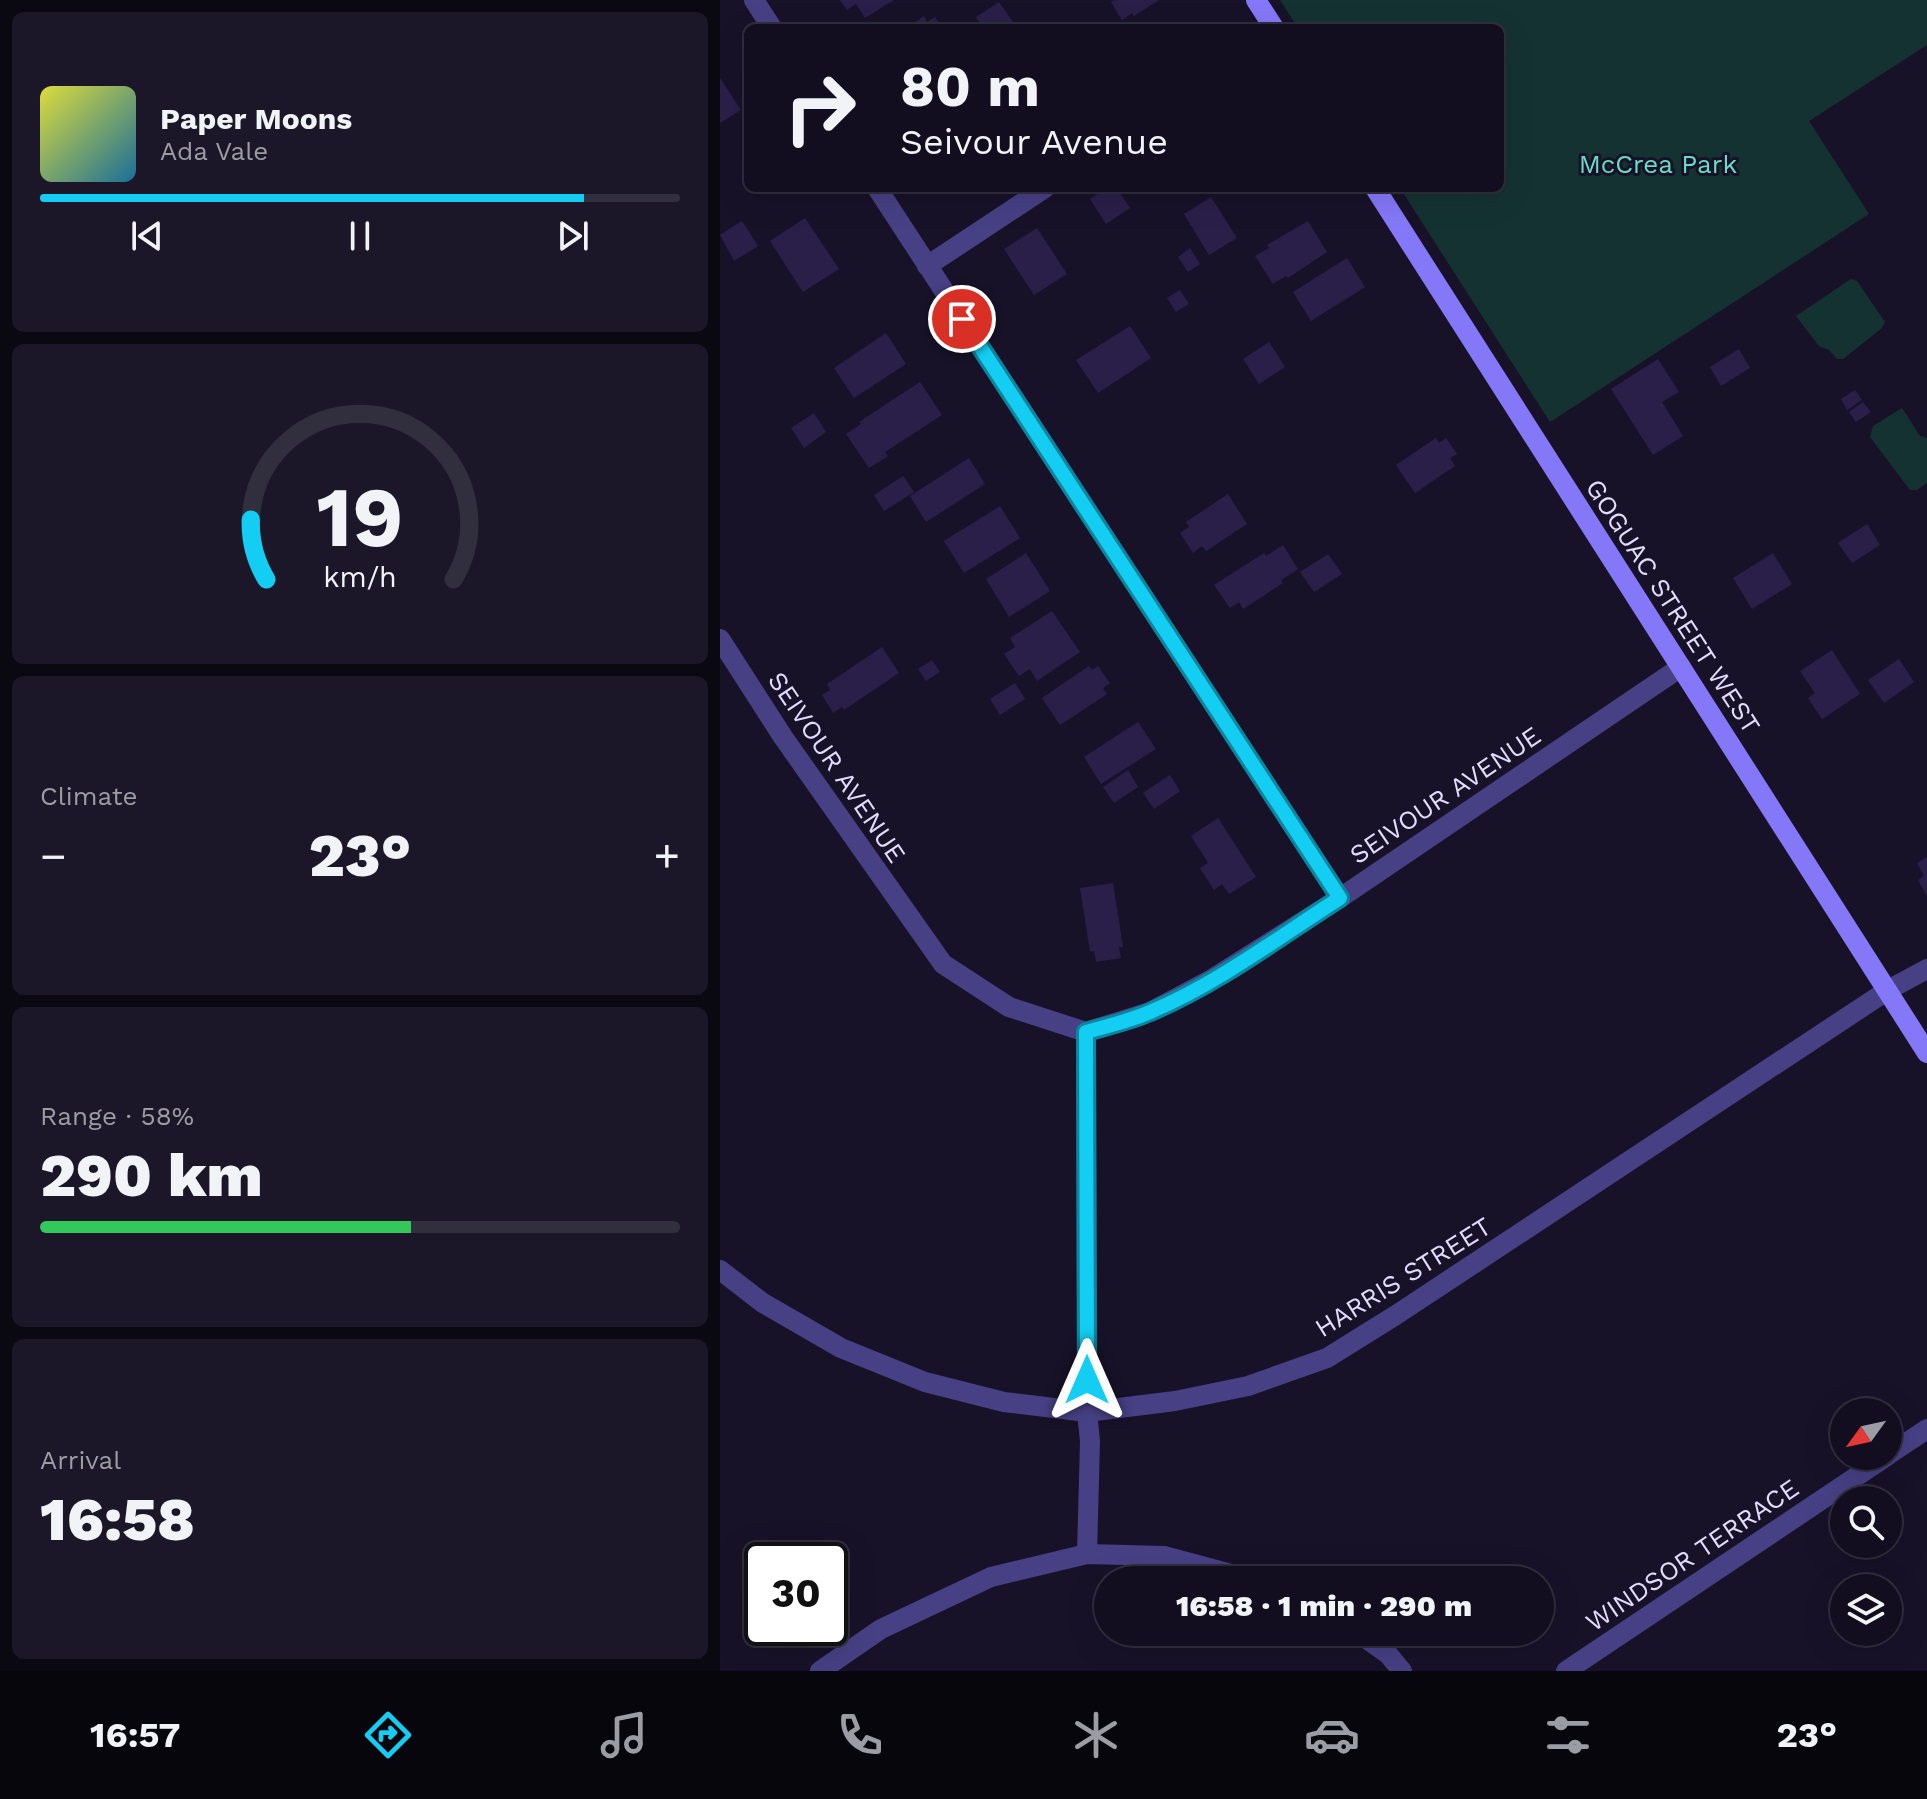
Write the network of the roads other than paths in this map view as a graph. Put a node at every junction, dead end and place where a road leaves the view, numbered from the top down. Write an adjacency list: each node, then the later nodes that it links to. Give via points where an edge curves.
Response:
1 (754, 0): 3 (street)
2 (1256, 0): 4 (street)
3 (769, 24)
4 (1271, 24)
5 (880, 192): 8 (street)
6 (1039, 192): 8 (street)
7 (1378, 192): 10 (street, GOGUAC STREET WEST)
8 (927, 266): 11 (street)
9 (720, 639): 14 (street, SEIVOUR AVENUE, via 943,964 1009,1007)
10 (1681, 667): 11 (street, SEIVOUR AVENUE); 13 (street, GOGUAC STREET WEST)
11 (1340, 898): 14 (street, SEIVOUR AVENUE, via 1163,1006)
12 (1927, 969): 13 (street, HARRIS STREET)
13 (1888, 990): 15 (street, GOGUAC STREET WEST); 17 (street, HARRIS STREET, via 1327,1358 1248,1386)
14 (1086, 1032): 17 (street)
15 (1927, 1053)
16 (720, 1270): 17 (street, HARRIS STREET, via 763,1303 841,1348 925,1382 1004,1402)
17 (1087, 1412): 21 (street)
18 (1927, 1429): 19 (street, WINDSOR TERRACE)
19 (1902, 1446)
20 (1867, 1470): 26 (street, WINDSOR TERRACE)
21 (1087, 1554): 22 (street, via 1164,1556); 24 (street, via 991,1577 881,1629)
22 (1201, 1566)
23 (1377, 1646): 25 (street)
24 (820, 1671)
25 (1402, 1671)
26 (1566, 1671)

